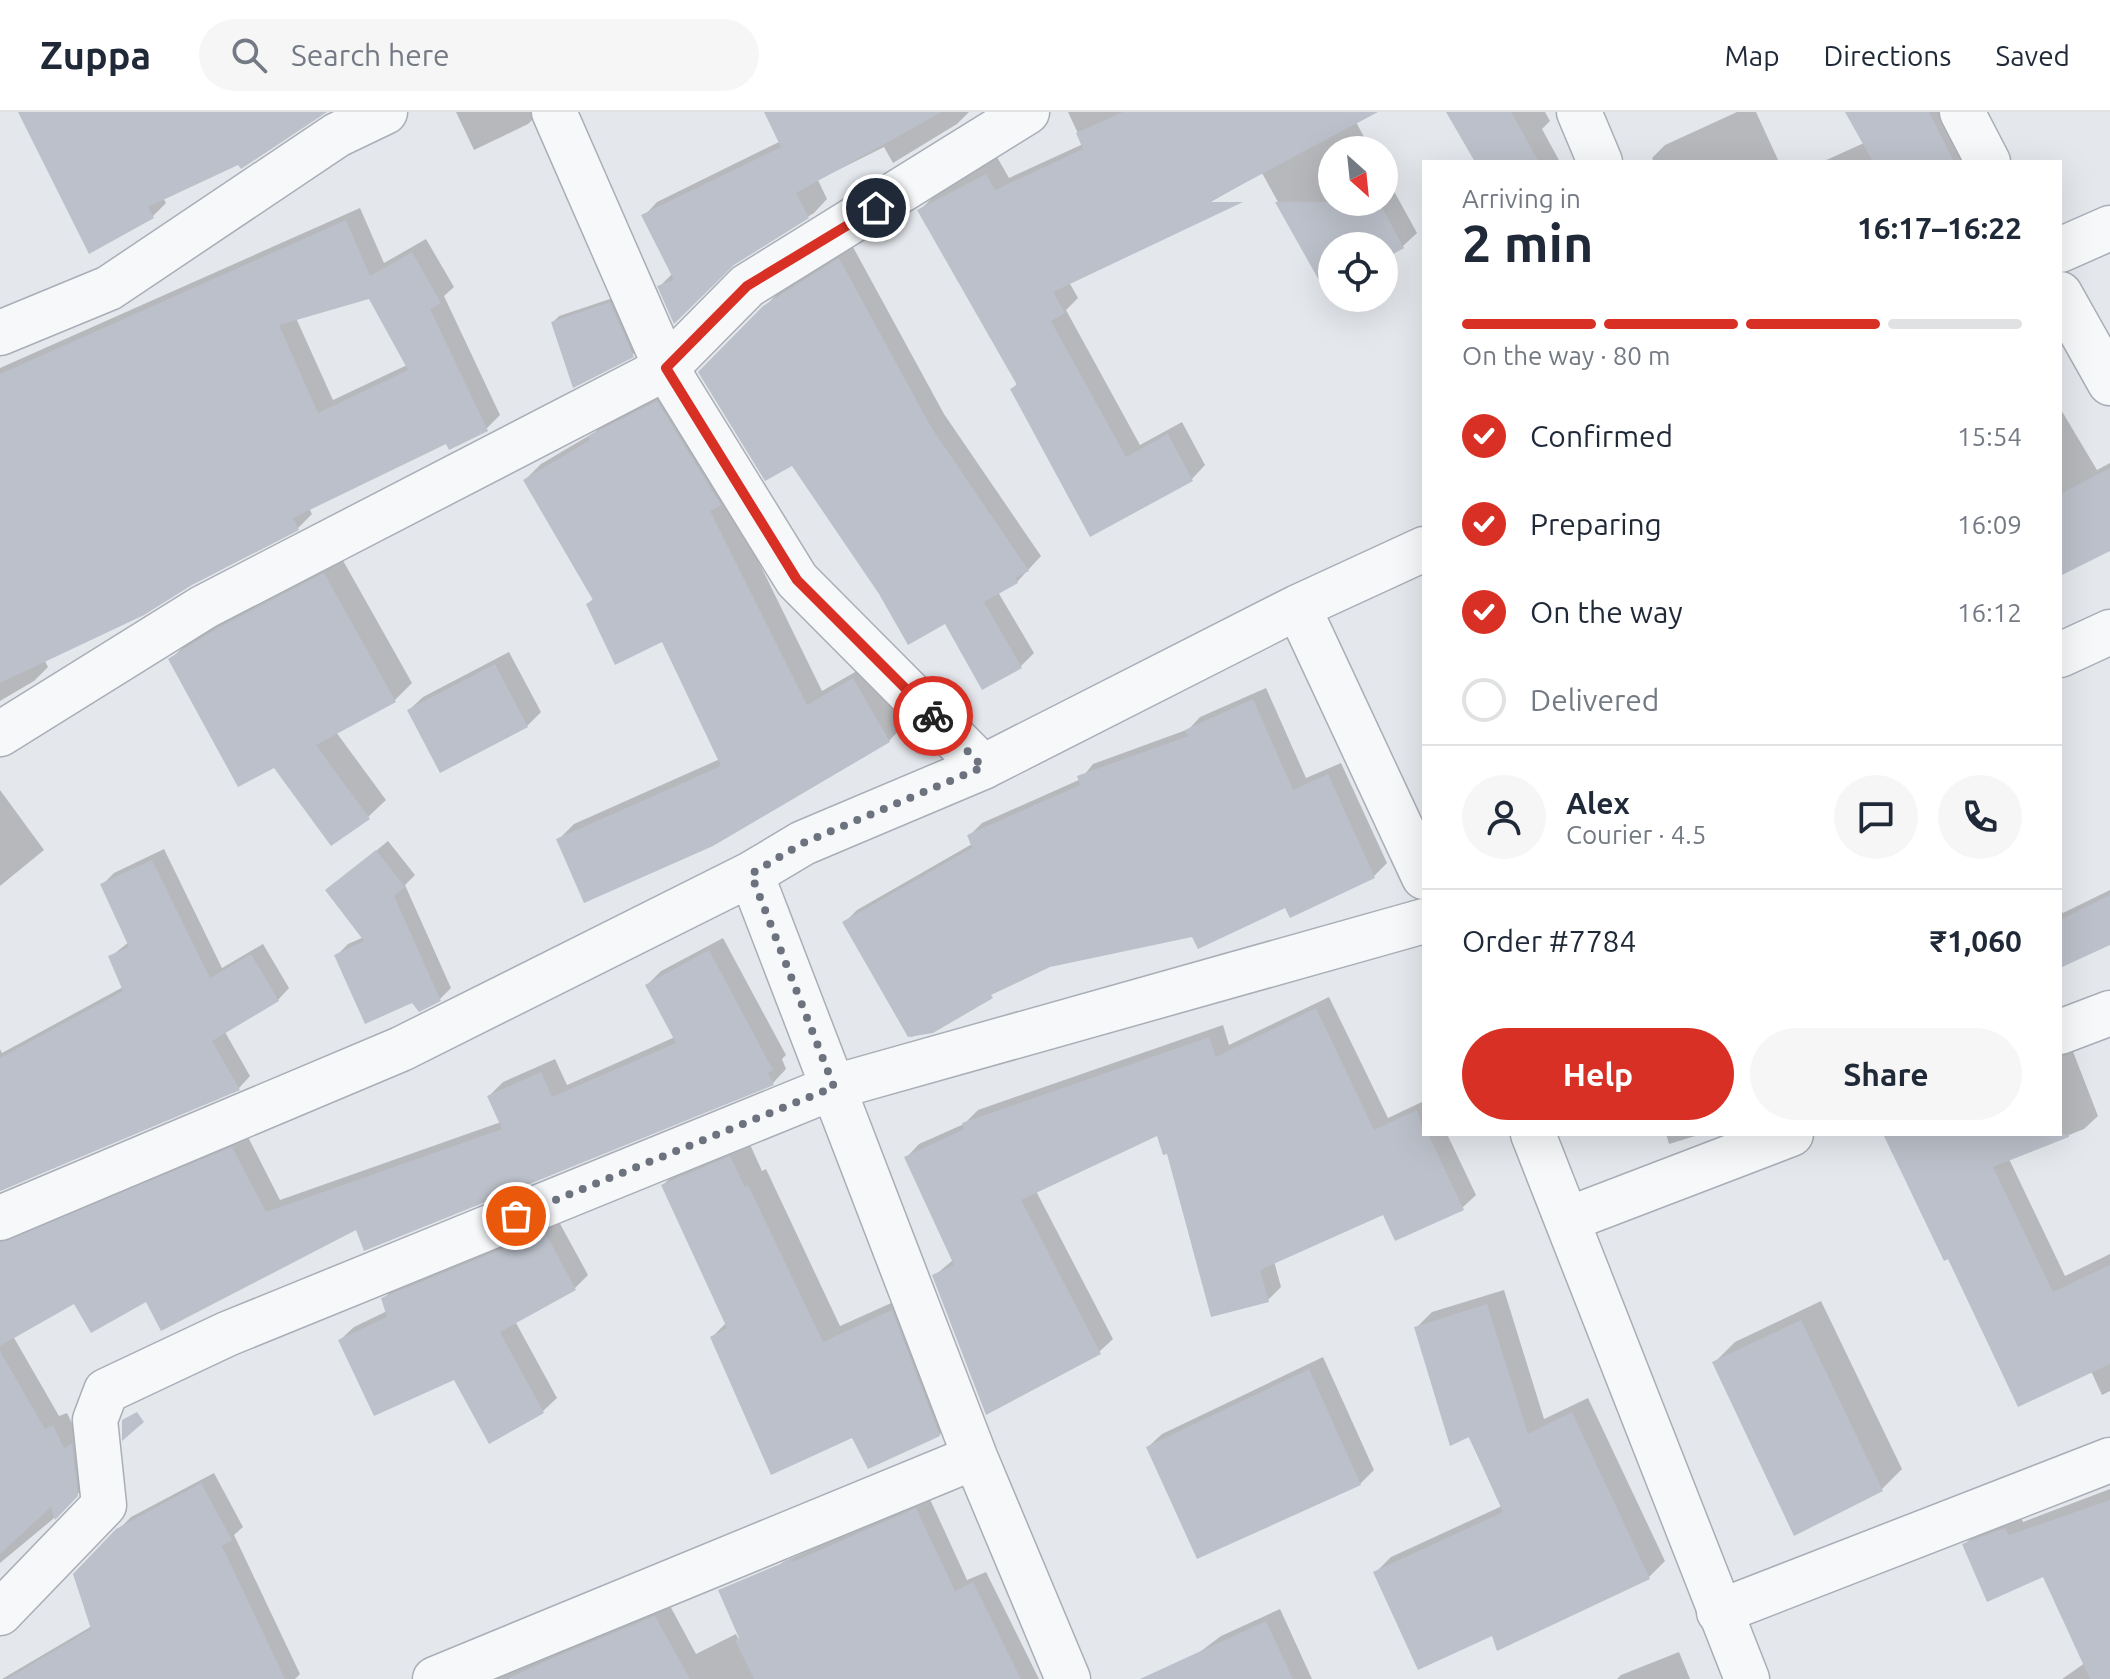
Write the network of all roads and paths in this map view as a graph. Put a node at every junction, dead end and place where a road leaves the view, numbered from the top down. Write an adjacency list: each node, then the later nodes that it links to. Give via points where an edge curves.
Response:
1 (385, 112): 11 (street, via 337,135 109,288)
2 (554, 112): 12 (street)
3 (1027, 112): 12 (street, via 747,286)
4 (1579, 112): 6 (street)
5 (1962, 112): 7 (street)
6 (1599, 160)
7 (1987, 160)
8 (2110, 228): 9 (street)
9 (2062, 249)
10 (2062, 298): 13 (street)
11 (0, 333)
12 (666, 368): 18 (street, via 204,607); 19 (street, via 797,580)
13 (2110, 383)
14 (1422, 550): 15 (street)
15 (1298, 607): 19 (street); 20 (street)
16 (2110, 632): 17 (street)
17 (2062, 654)
18 (0, 734)
19 (983, 767): 21 (street, via 803,843)
20 (1422, 873)
21 (751, 874): 25 (street); 28 (street, via 401,1049)
22 (1422, 922): 25 (street)
23 (2110, 1013): 24 (street)
24 (2062, 1031)
25 (834, 1087): 30 (street); 33 (street, via 227,1334 106,1391 95,1420 104,1505)
26 (1534, 1136): 29 (street)
27 (1786, 1136): 29 (street)
28 (0, 1218)
29 (1569, 1219): 32 (street)
30 (975, 1457): 34 (street); 35 (street)
31 (2110, 1460): 32 (street)
32 (1719, 1612): 36 (street)
33 (0, 1613)
34 (435, 1679)
35 (1068, 1679)
36 (1747, 1679)

